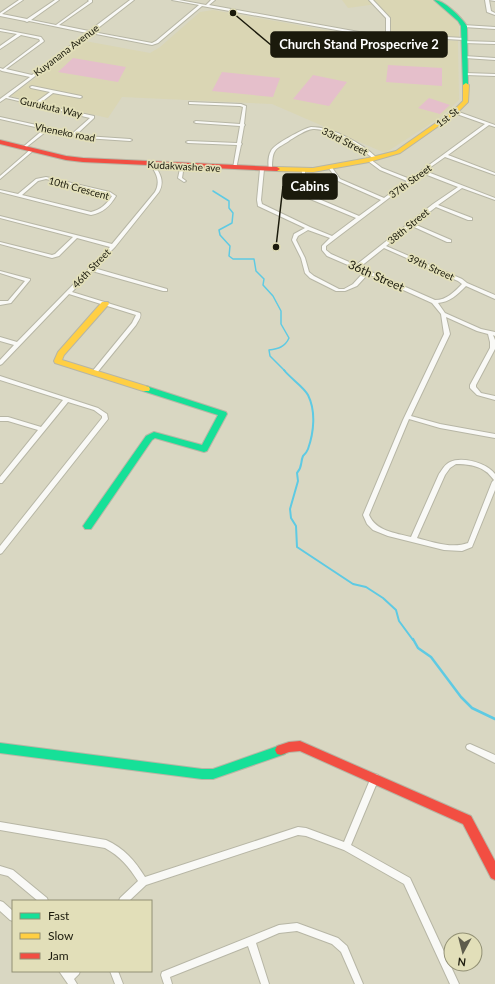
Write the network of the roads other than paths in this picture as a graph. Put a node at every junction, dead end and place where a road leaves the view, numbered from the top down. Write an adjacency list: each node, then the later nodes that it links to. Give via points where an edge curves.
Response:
1 (21, 0): 14 (street)
2 (57, 0): 15 (street)
3 (90, 0): 16 (street)
4 (132, 0): 20 (street, Kuyanana Avenue)
5 (174, 0): 11 (street)
6 (213, 0): 12 (street)
7 (371, 0): 22 (street, via 388,18)
8 (436, 0): 17 (street)
9 (488, 0): 10 (street); 13 (street, via 489,12)
10 (495, 0)
11 (201, 5): 12 (street); 20 (street, via 152,44)
12 (206, 6): 22 (street, via 354,32)
13 (495, 14)
14 (0, 15): 15 (street)
15 (27, 21): 16 (street)
16 (56, 26): 20 (street)
17 (464, 26): 18 (street); 23 (street, 1st St)
18 (495, 28)
19 (0, 30): 21 (street)
20 (89, 33): 31 (street, Kuyanana Avenue)
21 (20, 34): 25 (street); 28 (street, via 40,38 42,41)
22 (388, 35): 23 (street)
23 (464, 40): 24 (street); 26 (street, 1st St)
24 (495, 43)
25 (0, 48)
26 (465, 57): 27 (street); 29 (street, 1st St)
27 (495, 59)
28 (1, 70): 31 (street)
29 (466, 74): 30 (street); 39 (street, 1st St, via 466,100)
30 (495, 75)
31 (32, 76): 34 (street, Kuyanana Avenue)
32 (32, 87): 33 (street)
33 (53, 92): 35 (street); 38 (street)
34 (5, 97): 36 (street, Kuyanana Avenue); 38 (street, Gurukuta Way)
35 (80, 97)
36 (0, 101)
37 (190, 103): 43 (street, via 243,105)
38 (36, 104): 46 (street, Gurukuta Way, via 93,117)
39 (455, 112): 42 (street); 53 (street, 1st St, via 406,147)
40 (0, 118): 45 (street, Vheneko road)
41 (196, 122): 43 (street)
42 (488, 124): 44 (street); 52 (street, 37th Street)
43 (243, 125): 50 (street)
44 (495, 126)
45 (47, 129): 46 (street, Vheneko road); 51 (street)
46 (73, 135): 47 (street, Vheneko road)
47 (130, 140)
48 (0, 142): 51 (street, Kudakwashe ave)
49 (188, 142): 50 (street)
50 (240, 144): 57 (street)
51 (28, 149): 54 (street, Kudakwashe ave, via 72,159); 62 (street)
52 (445, 155): 60 (street, 37th Street); 61 (street)
53 (372, 159): 56 (street, Kudakwashe ave); 58 (street, 33rd Street, via 365,150 314,127 273,150); 63 (street, 33rd Street, via 381,169)
54 (152, 164): 55 (street, Kudakwashe ave); 80 (street, 46th Street, via 158,174 160,186)
55 (182, 166): 57 (street, Kudakwashe ave); 64 (street, via 180,178)
56 (330, 167): 59 (street, Kudakwashe ave); 69 (street, via 339,180)
57 (235, 168): 58 (street, Kudakwashe ave)
58 (266, 169): 59 (street, Kudakwashe ave); 75 (street, via 258,200 260,205)
59 (303, 170): 72 (street, via 305,195)
60 (423, 172): 63 (street, 37th Street); 65 (street)
61 (495, 174)
62 (0, 178)
63 (409, 180): 69 (street, 37th Street)
64 (184, 181)
65 (460, 187): 68 (street); 70 (street, 38th Street)
66 (0, 191): 67 (street, 10th Crescent)
67 (19, 196): 67 (street, 10th Crescent, via 91,214 100,212 114,196 46,178 37,180)
68 (495, 199)
69 (385, 200): 72 (street, 37th Street)
70 (435, 205): 73 (street); 74 (street, 38th Street)
71 (0, 217): 76 (street)
72 (359, 218): 77 (street, 37th Street)
73 (470, 219)
74 (411, 224): 78 (street); 81 (street, 38th Street)
75 (308, 228): 77 (street); 85 (street, via 296,235 294,240 307,272 312,277 338,290 345,290 355,286)
76 (76, 237): 79 (street, via 52,257); 80 (street)
77 (333, 238): 82 (street, 36th Street, via 324,246 326,253)
78 (449, 241)
79 (0, 243)
80 (113, 246): 83 (street, 46th Street)
81 (383, 246): 82 (street, 38th Street); 86 (street, 39th Street)
82 (357, 267): 85 (street, 36th Street)
83 (91, 269): 87 (street); 88 (street, 46th Street)
84 (0, 272): 91 (street, via 28,280 9,302)
85 (368, 272): 90 (street, 36th Street)
86 (465, 284): 89 (street); 90 (street, 39th Street, via 450,299)
87 (165, 290)
88 (68, 292): 92 (street); 96 (street, 46th Street)
89 (495, 297)
90 (434, 302): 93 (street, 36th Street)
91 (0, 303)
92 (105, 304): 98 (street, via 134,312 138,317); 98 (street, via 61,354 58,361)
93 (443, 314): 94 (street); 102 (street, 36th Street, via 446,334)
94 (492, 333): 100 (street, via 493,348 473,388 478,394)
95 (0, 339): 96 (street)
96 (17, 344): 97 (street, 46th Street)
97 (0, 363)
98 (94, 373): 109 (street, via 223,414 204,449 154,436 149,438)
99 (0, 378): 101 (street)
100 (495, 398)
101 (66, 400): 104 (street); 111 (street, via 102,411 105,419)
102 (408, 417): 105 (street); 110 (street, 36th Street, via 366,515 369,522 380,531)
103 (0, 419): 104 (street)
104 (42, 429): 107 (street)
105 (495, 436)
106 (495, 478): 110 (street, via 488,469 476,465 455,462 448,465)
107 (0, 481)
108 (495, 482): 110 (street, via 470,545 462,548 444,547)
109 (88, 526)
110 (412, 539)
111 (0, 551)
112 (470, 747): 114 (street)
113 (0, 748): 115 (street, via 212,774 289,747 300,746)
114 (495, 759)
115 (375, 778): 117 (street); 119 (street, via 467,820)
116 (0, 826): 120 (street, via 106,844 128,859)
117 (346, 847): 120 (street, via 298,831); 131 (street, via 403,878 409,884)
118 (0, 870): 121 (street, via 10,873)
119 (495, 874)
120 (143, 882): 122 (street)
121 (43, 900)
122 (124, 900)
123 (0, 905): 124 (street)
124 (12, 916)
125 (250, 942): 128 (street, via 165,975); 129 (street); 130 (street, via 279,929 297,927 308,930 335,941 342,947)
126 (114, 972): 127 (street)
127 (119, 984)
128 (168, 984)
129 (265, 984)
130 (359, 984)
131 (455, 984)

